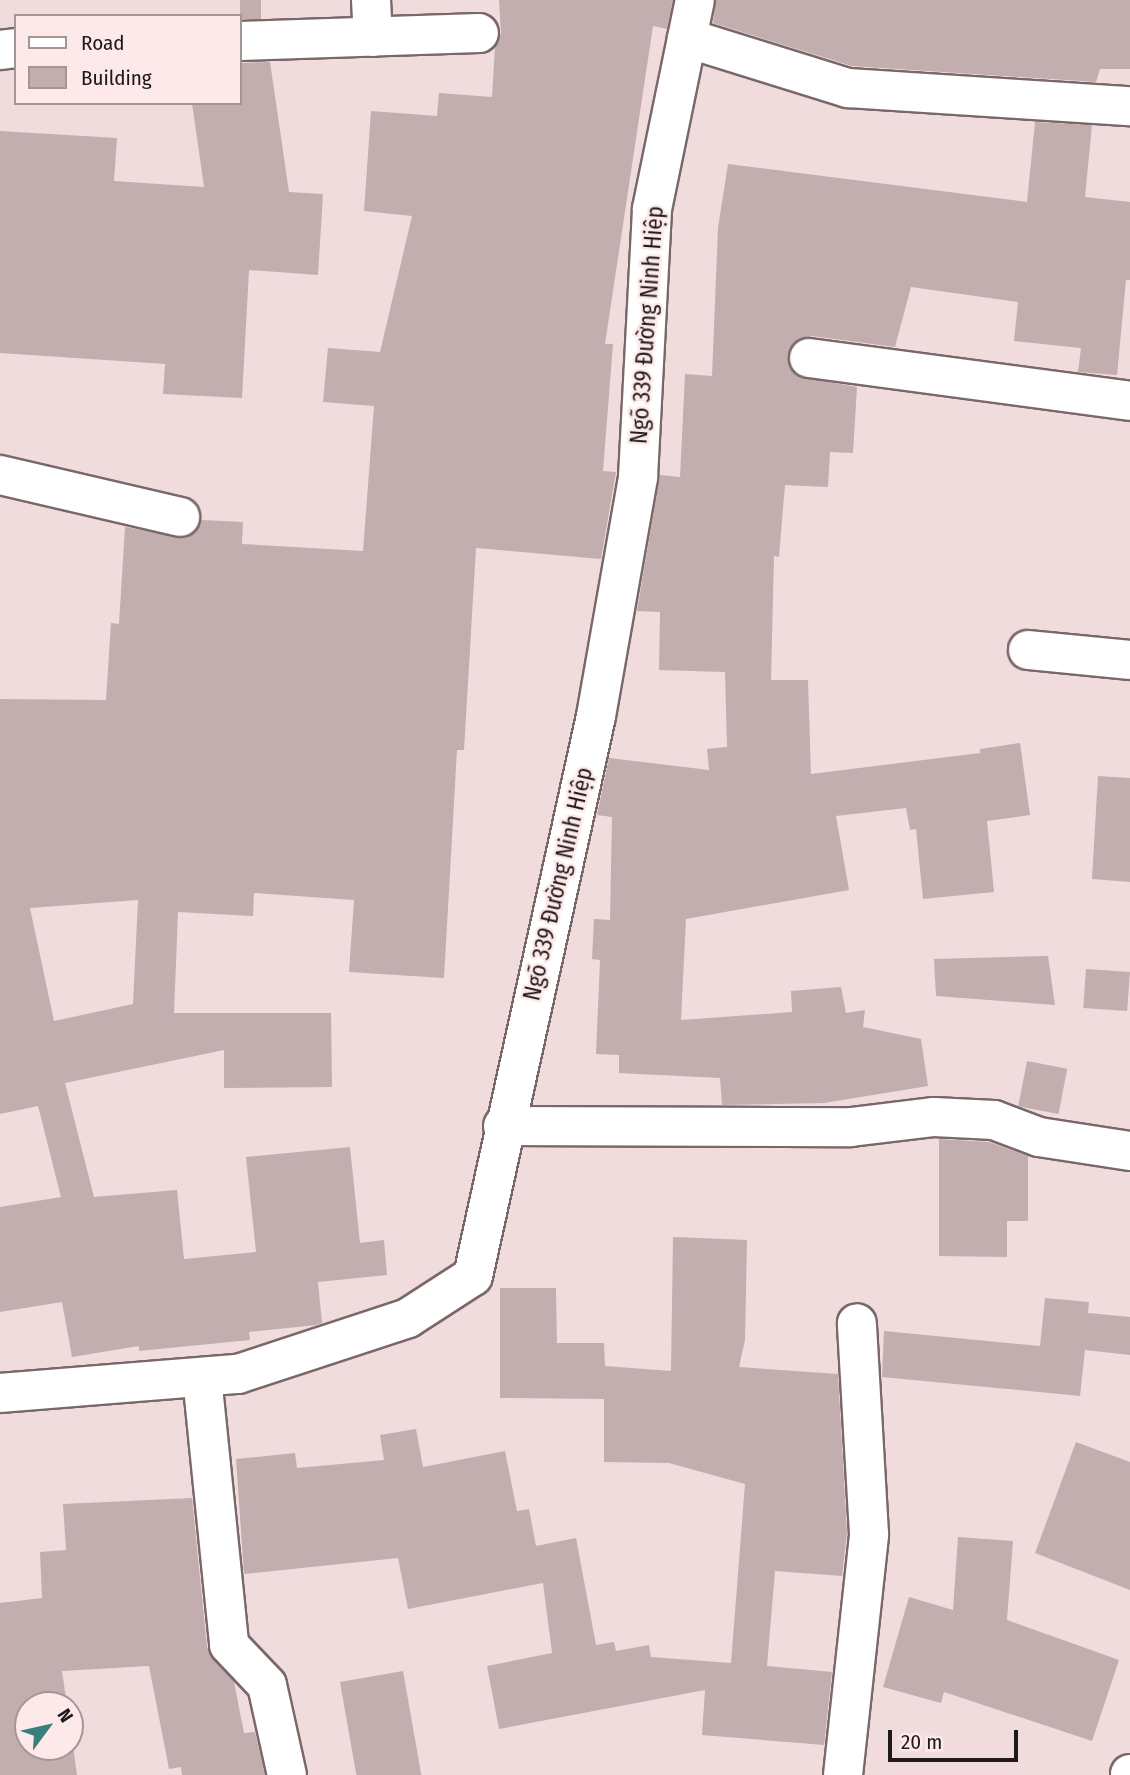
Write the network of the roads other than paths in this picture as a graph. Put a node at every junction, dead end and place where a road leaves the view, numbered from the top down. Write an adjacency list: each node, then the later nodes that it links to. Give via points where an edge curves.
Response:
1 (695, 0): 4 (street, Ngõ 339 Đường Ninh Hiệp)
2 (372, 18): 3 (street); 5 (street)
3 (479, 33)
4 (687, 38): 6 (street, via 848,89); 13 (street, Ngõ 339 Đường Ninh Hiệp, via 652,209 638,477 596,716)
5 (242, 41)
6 (1130, 106)
7 (809, 358): 8 (street)
8 (1130, 401)
9 (0, 475): 10 (street)
10 (180, 517)
11 (1028, 650): 12 (street)
12 (1130, 660)
13 (503, 1126): 14 (street, via 851,1127 934,1117 994,1120 1039,1137); 16 (street, Ngõ 339 Đường Ninh Hiệp, via 473,1276 408,1318 238,1374)
14 (1130, 1151)
15 (857, 1323): 19 (street, via 869,1534)
16 (202, 1377): 17 (street, Ngõ 339 Đường Ninh Hiệp); 18 (street, via 229,1645 267,1685)
17 (0, 1393)
18 (287, 1775)
19 (843, 1775)

